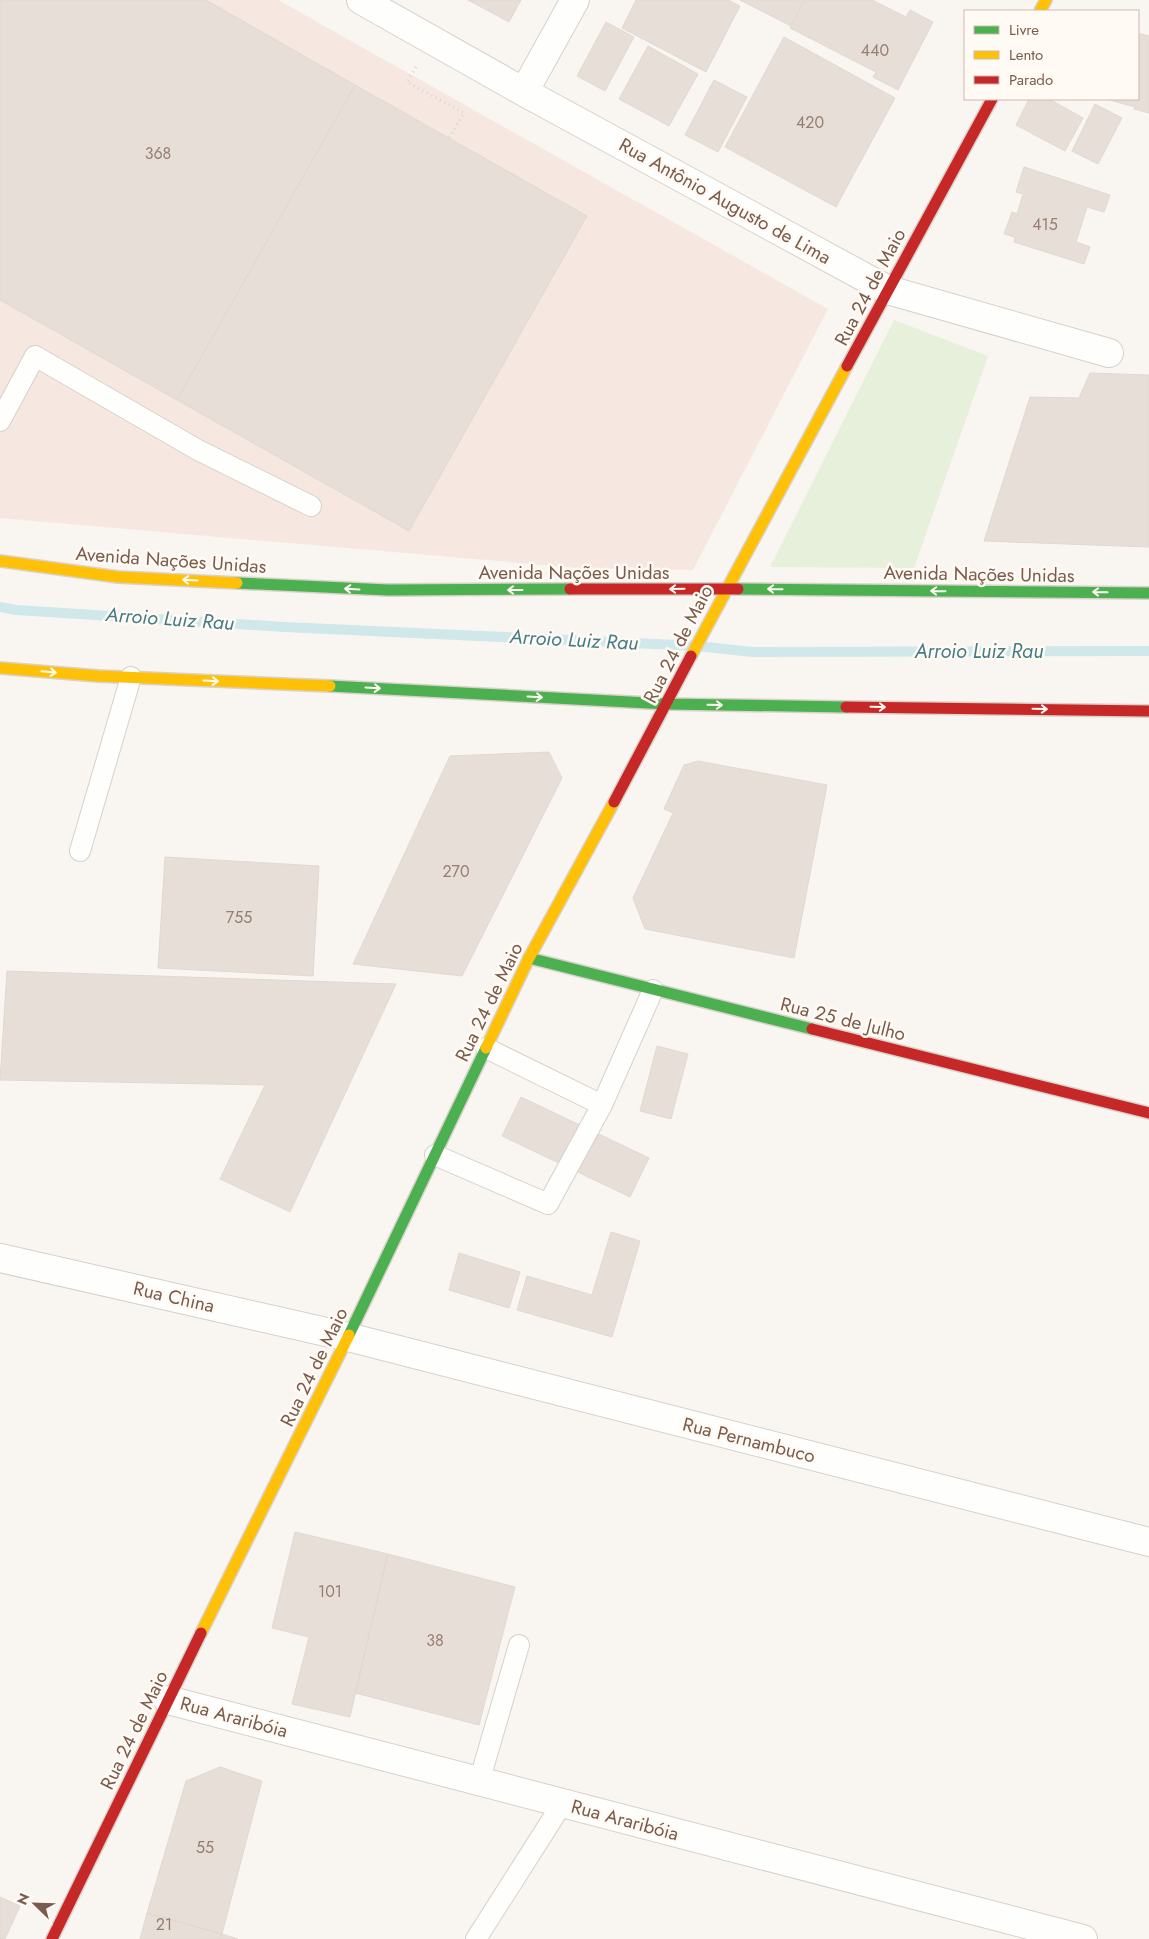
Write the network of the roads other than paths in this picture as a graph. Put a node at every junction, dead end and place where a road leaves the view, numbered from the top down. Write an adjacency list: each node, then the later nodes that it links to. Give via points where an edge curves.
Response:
1 (361, 0): 3 (street, Rua Antônio Augusto de Lima)
2 (575, 0): 3 (street)
3 (524, 92): 5 (street, Rua Antônio Augusto de Lima)
4 (991, 100): 5 (street, Rua 24 de Maio)
5 (888, 290): 6 (street, Rua Antônio Augusto de Lima); 10 (street, Rua 24 de Maio)
6 (1109, 353)
7 (0, 421): 8 (lane, via 34,356 198,450)
8 (311, 506)
9 (0, 561): 10 (street, Avenida Nações Unidas, one-way to 9, via 388,590 118,577)
10 (726, 589): 11 (street, Avenida Nações Unidas, one-way to 10); 14 (street, Rua 24 de Maio)
11 (1149, 593)
12 (0, 668): 13 (street, one-way to 13)
13 (131, 677): 14 (street, one-way to 14); 16 (lane)
14 (667, 704): 15 (street, one-way to 15); 17 (street, Rua 24 de Maio)
15 (1149, 711)
16 (80, 851)
17 (529, 958): 18 (street, Rua 25 de Julho); 19 (street, Rua 24 de Maio)
18 (653, 990): 20 (lane); 21 (street, Rua 25 de Julho)
19 (486, 1048): 20 (lane); 22 (street, Rua 24 de Maio)
20 (602, 1105): 22 (lane, via 548,1204)
21 (1149, 1113)
22 (435, 1155): 24 (street, Rua 24 de Maio)
23 (0, 1258): 24 (street, Rua China)
24 (348, 1338): 25 (street, Rua Pernambuco); 27 (street, Rua 24 de Maio)
25 (1149, 1542)
26 (519, 1645): 28 (lane)
27 (168, 1700): 28 (street, Rua Araribóia); 30 (street, Rua 24 de Maio)
28 (479, 1782): 29 (street, Rua Araribóia)
29 (562, 1804): 31 (lane); 32 (street, Rua Araribóia)
30 (52, 1939)
31 (476, 1939)
32 (1083, 1939)

